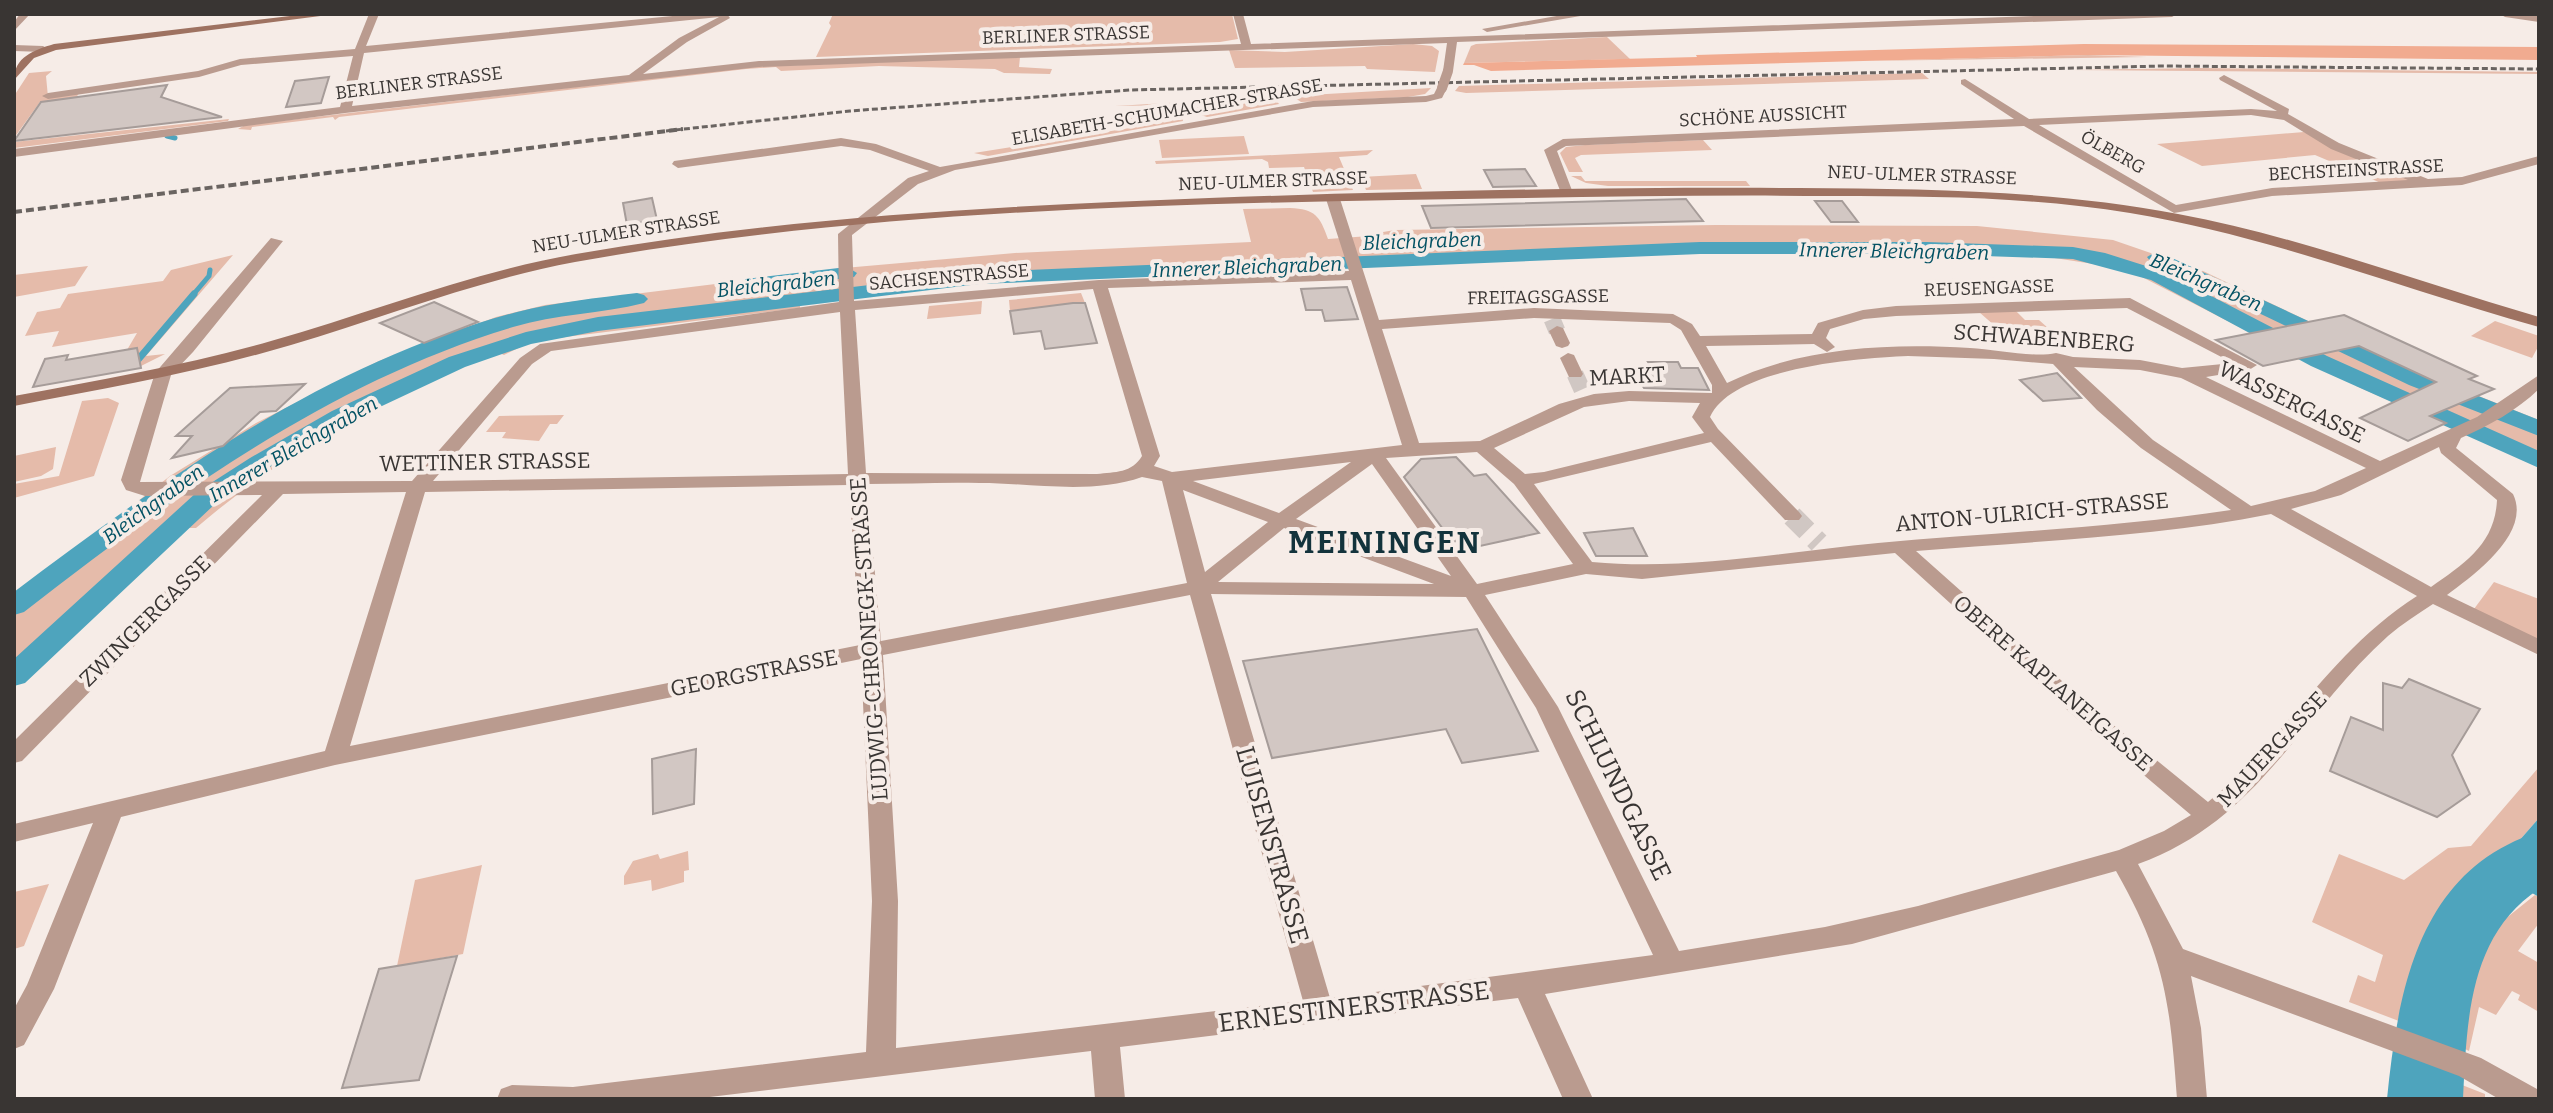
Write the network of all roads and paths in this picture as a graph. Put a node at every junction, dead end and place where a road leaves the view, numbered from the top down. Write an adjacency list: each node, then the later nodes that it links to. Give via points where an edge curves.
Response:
1 (25, 14): 12 (street)
2 (332, 14): 10 (main road)
3 (374, 14): 17 (street)
4 (722, 14): 17 (street)
5 (732, 14): 19 (street, via 683,40)
6 (1238, 14): 15 (street)
7 (1587, 14): 13 (street, via 1507,24)
8 (2172, 14): 13 (street, BERLINER STRASSE)
9 (2505, 14): 11 (street)
10 (282, 17): 16 (main road)
11 (2539, 19)
12 (14, 28)
13 (1452, 40): 15 (street, BERLINER STRASSE); 29 (street, ELISABETH-SCHUMACHER-STRASSE, bridge, via 1438,96 1299,106)
14 (15, 46): 16 (street)
15 (1247, 46): 19 (street, BERLINER STRASSE, via 782,62)
16 (43, 49): 18 (main road)
17 (359, 51): 22 (street, via 240,62 199,74); 23 (street)
18 (14, 77)
19 (632, 77): 23 (street, BERLINER STRASSE)
20 (2224, 78): 24 (street, SCHÖNE AUSSICHT, via 2283,108)
21 (1965, 82): 25 (street)
22 (48, 96)
23 (345, 110): 26 (street, BERLINER STRASSE)
24 (2280, 115): 25 (street, SCHÖNE AUSSICHT); 30 (street, SCHÖNE AUSSICHT, via 2335,146)
25 (2026, 122): 31 (street, SCHÖNE AUSSICHT, via 1563,143 1550,150); 33 (street, ÖLBERG)
26 (14, 153)
27 (2539, 160): 30 (street, BECHSTEINSTRASSE, via 2477,179)
28 (678, 164): 29 (street, ELISABETH-SCHUMACHER-STRASSE, via 841,142)
29 (940, 171): 34 (street, ELISABETH-SCHUMACHER-STRASSE, via 913,181)
30 (2426, 183): 33 (street, BECHSTEINSTRASSE, via 2272,192)
31 (1567, 193): 32 (main road, NEU-ULMER STRASSE); 33 (main road, NEU-ULMER STRASSE, via 1975,195)
32 (1333, 199): 34 (main road, NEU-ULMER STRASSE); 36 (street)
33 (2170, 212): 39 (main road, NEU-ULMER STRASSE)
34 (859, 223): 38 (street, LUDWIG-CHRONEGK-STRASSE, via 845,234); 47 (main road, NEU-ULMER STRASSE, via 696,240 539,265 443,289 283,343)
35 (276, 241): 47 (street, WETTINER STRASSE)
36 (1354, 263): 37 (street, SACHSENSTRASSE); 40 (street)
37 (1099, 284): 38 (street, SACHSENSTRASSE); 59 (street, via 1151,456)
38 (846, 287): 60 (street, LUDWIG-CHRONEGK-STRASSE); 62 (street, SACHSENSTRASSE, via 546,347 526,361)
39 (2539, 321)
40 (1373, 325): 41 (street, FREITAGSGASSE); 56 (street)
41 (1558, 333): 43 (street, FREITAGSGASSE, via 1673,319 1687,327); 49 (street)
42 (1818, 339): 43 (street); 44 (street); 46 (street, REUSENGASSE, via 1823,326 1896,311 2130,303)
43 (1695, 341): 51 (street, via 1720,385)
44 (1836, 355): 45 (street, SCHWABENBERG, via 1986,353); 51 (street, SCHWABENBERG, via 1772,369)
45 (2056, 358): 48 (street, SCHWABENBERG); 65 (street, via 2147,444)
46 (2249, 365): 48 (street, SCHWABENBERG)
47 (163, 373): 52 (main road, NEU-ULMER STRASSE); 63 (street, WETTINER STRASSE, via 130,480 139,489 153,490)
48 (2183, 373): 58 (street, WASSERGASSE)
49 (1575, 374)
50 (2539, 380): 53 (street, ANTON-ULRICH-STRASSE, via 2493,416)
51 (1718, 397): 54 (street, via 1701,417); 55 (street, MARKT, via 1585,398)
52 (14, 401)
53 (2458, 434): 58 (street, ANTON-ULRICH-STRASSE, via 2418,448); 72 (street, MAUERGASSE, via 2447,449 2506,498 2508,508 2483,558)
54 (1721, 443): 61 (street); 66 (street)
55 (1481, 446): 56 (street); 61 (street)
56 (1412, 449): 57 (street)
57 (1374, 454): 59 (street); 67 (street); 71 (street)
58 (2382, 469): 64 (street, ANTON-ULRICH-STRASSE)
59 (1149, 474): 60 (street, WETTINER STRASSE, via 1102,479); 67 (street); 70 (street)
60 (859, 479): 62 (street, WETTINER STRASSE); 74 (street, LUDWIG-CHRONEGK-STRASSE)
61 (1521, 480): 69 (street)
62 (417, 487): 63 (street, WETTINER STRASSE); 76 (street)
63 (278, 489): 75 (street, ZWINGERGASSE)
64 (2275, 508): 65 (street, ANTON-ULRICH-STRASSE); 72 (street)
65 (2249, 514): 68 (street, ANTON-ULRICH-STRASSE)
66 (1792, 516)
67 (1282, 520): 70 (street); 71 (street)
68 (1901, 548): 69 (street, ANTON-ULRICH-STRASSE, via 1824,549 1793,558 1642,573); 78 (street, OBERE KAPLANEIGASSE)
69 (1586, 568): 71 (street)
70 (1198, 588): 71 (street); 74 (street, GEORGSTRASSE); 84 (street, LUISENSTRASSE)
71 (1472, 591): 82 (street, SCHLUNDGASSE, via 1547,707)
72 (2429, 594): 73 (street); 78 (street, MAUERGASSE, via 2375,635 2252,776)
73 (2539, 648)
74 (870, 649): 76 (street, GEORGSTRASSE); 87 (street, LUDWIG-CHRONEGK-STRASSE, via 885,901)
75 (14, 755)
76 (335, 757): 77 (street, GEORGSTRASSE)
77 (111, 810): 79 (street, GEORGSTRASSE); 85 (street, via 40,989)
78 (2208, 816): 80 (street, MAUERGASSE, via 2173,839)
79 (14, 833)
80 (2122, 859): 81 (street); 82 (street, ERNESTINERSTRASSE, via 1879,927)
81 (2172, 957): 93 (street); 94 (street, via 2470,1067)
82 (1671, 963): 83 (street, ERNESTINERSTRASSE)
83 (1527, 986): 84 (street, ERNESTINERSTRASSE); 92 (street)
84 (1320, 1011): 86 (street, ERNESTINERSTRASSE)
85 (14, 1036)
86 (1104, 1037): 87 (street, ERNESTINERSTRASSE); 91 (street)
87 (881, 1063): 90 (street, ERNESTINERSTRASSE)
88 (512, 1099): 89 (street)
89 (569, 1099)
90 (577, 1099)
91 (1110, 1099)
92 (1578, 1099)
93 (2192, 1099)
94 (2526, 1099)

